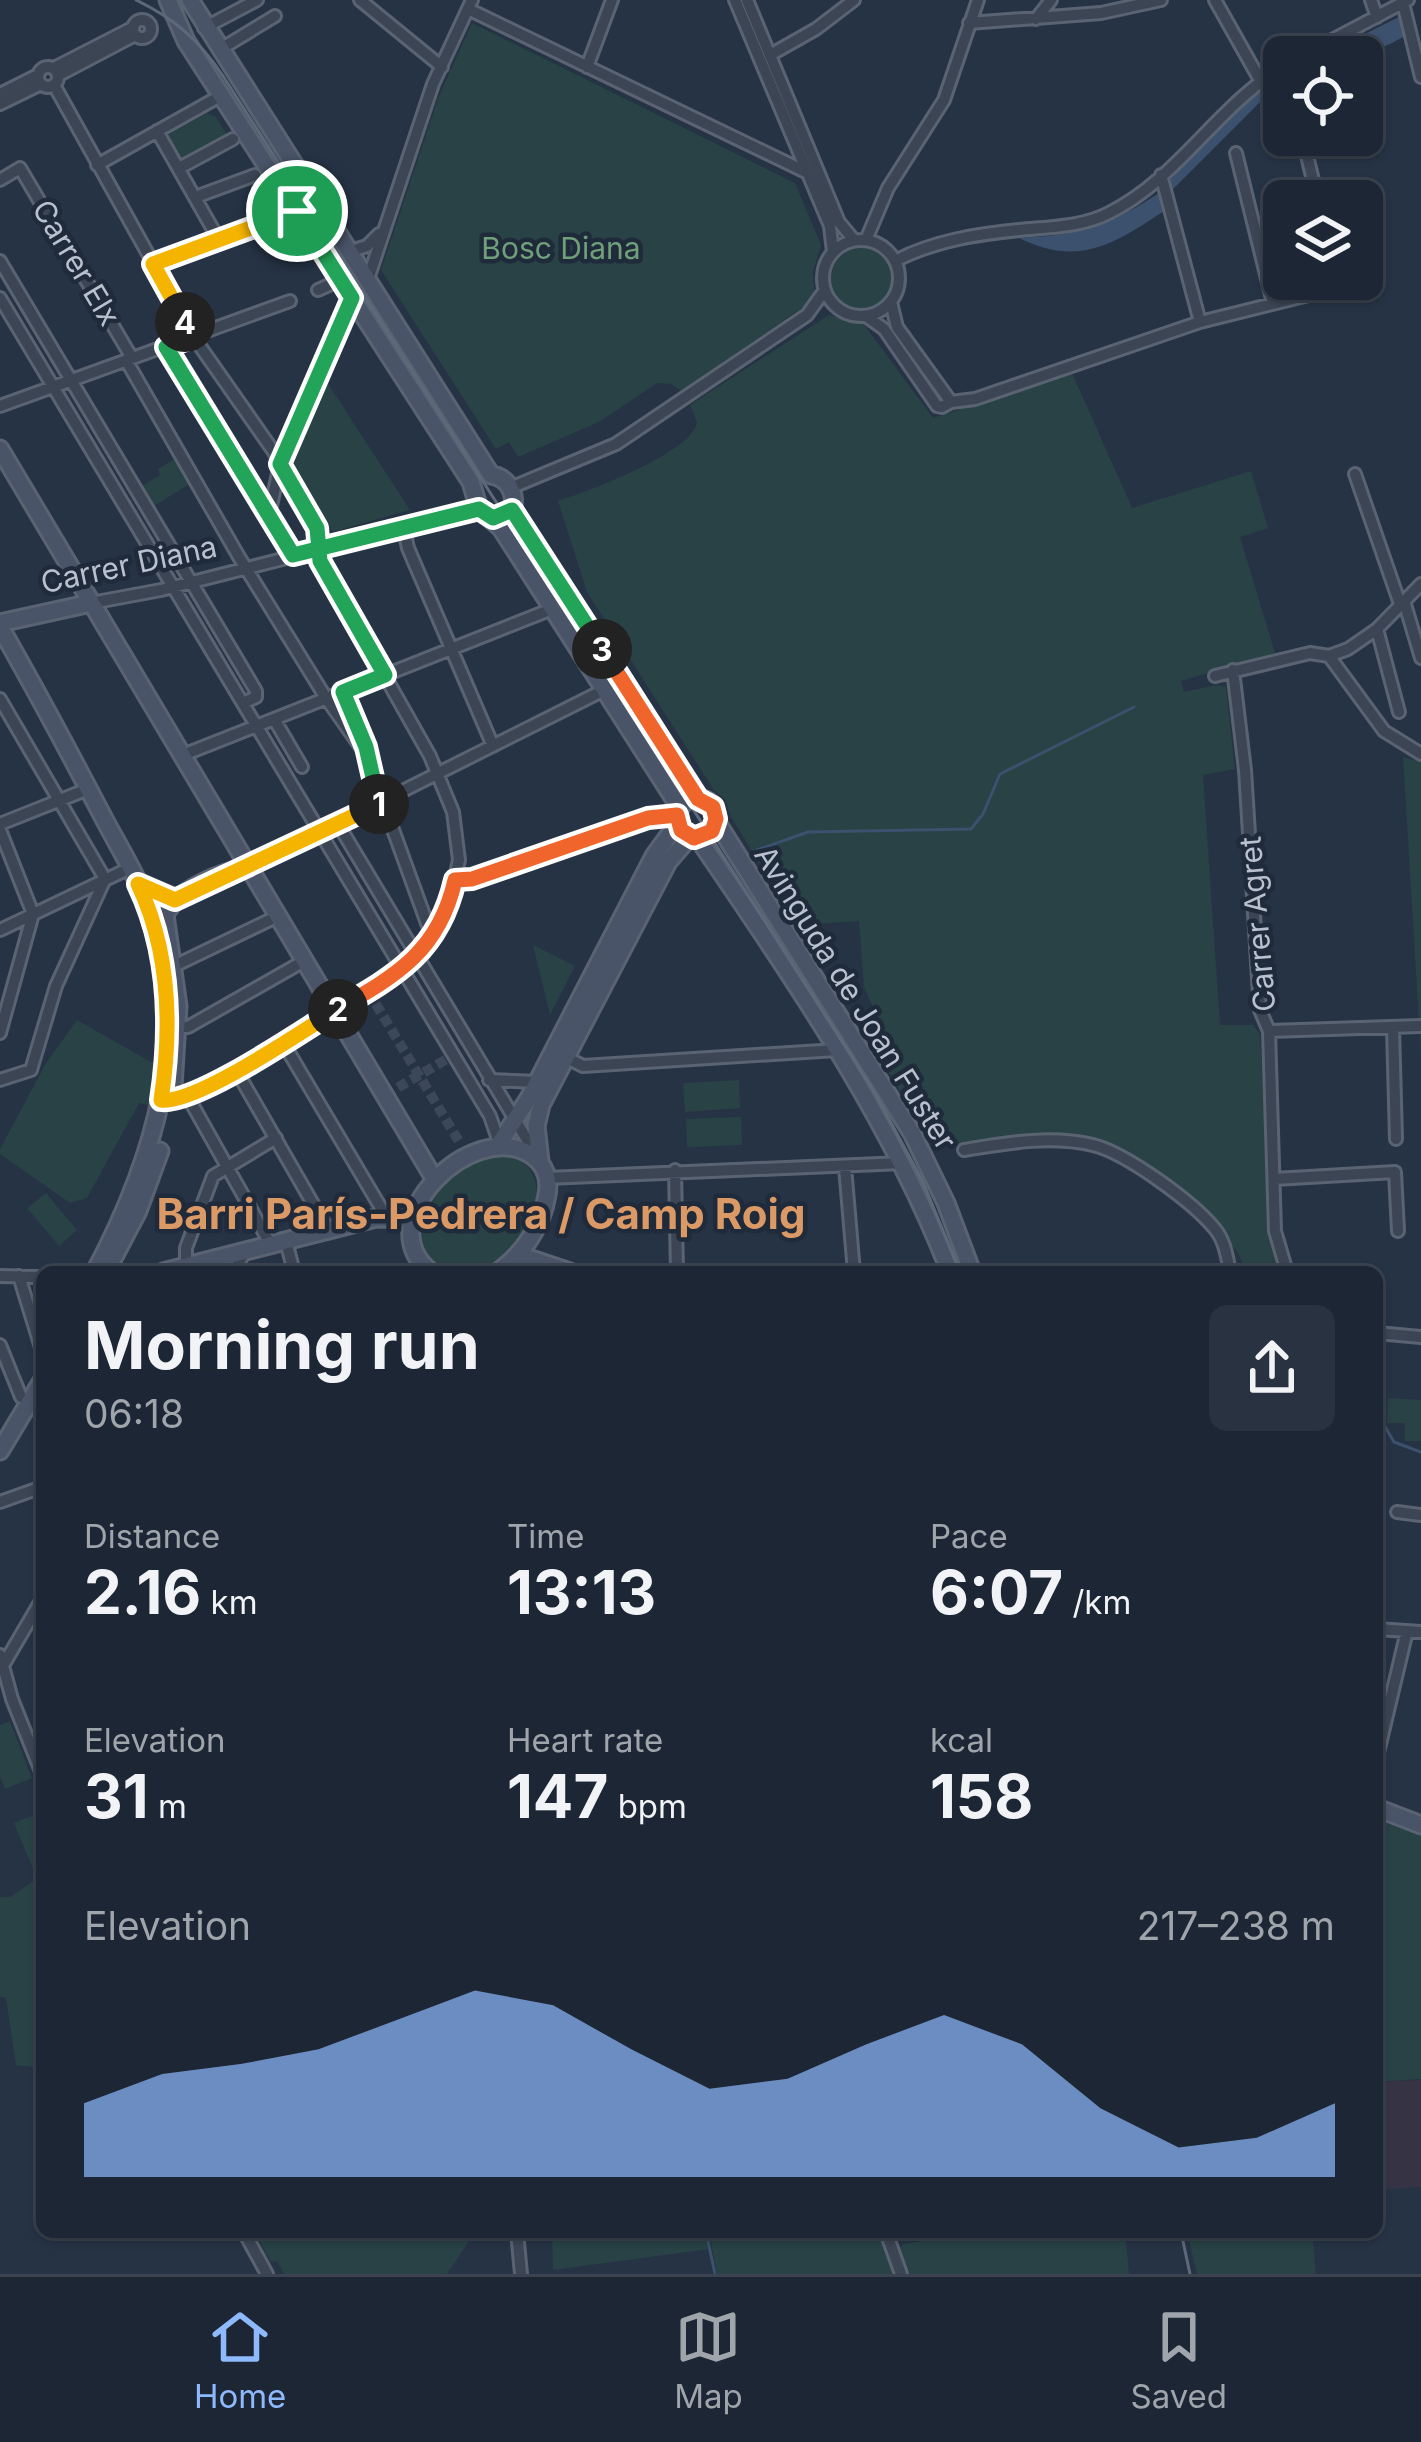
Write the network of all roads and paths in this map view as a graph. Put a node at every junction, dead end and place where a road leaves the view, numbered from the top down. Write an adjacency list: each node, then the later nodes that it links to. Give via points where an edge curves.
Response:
1 (168, 0): 22 (main road)
2 (190, 0): 20 (main road)
3 (257, 0): 20 (street)
4 (360, 0): 25 (street)
5 (611, 0): 26 (street)
6 (735, 0): 36 (street)
7 (747, 0): 24 (street)
8 (854, 0): 24 (street)
9 (978, 0): 19 (street)
10 (1051, 0): 18 (street)
11 (1162, 0): 18 (street)
12 (1215, 0): 30 (street)
13 (1371, 0): 17 (street)
14 (1406, 2): 17 (street); 28 (street)
15 (470, 5): 25 (street); 26 (street)
16 (274, 16): 23 (street)
17 (1377, 17): 21 (street)
18 (1036, 19): 19 (street)
19 (970, 23): 49 (street, via 944,100)
20 (204, 28): 23 (main road)
21 (1340, 36)
22 (186, 41): 27 (street, via 151,30 143,19); 32 (main road)
23 (219, 50): 50 (main road)
24 (770, 55): 49 (street, via 839,222)
25 (442, 67): 47 (street)
26 (587, 67): 38 (street)
27 (49, 77): 31 (street); 33 (street); 39 (street)
28 (1421, 77)
29 (1263, 78): 30 (street)
30 (1260, 80): 43 (street)
31 (0, 94)
32 (222, 95): 34 (street); 46 (main road)
33 (0, 104)
34 (157, 131): 39 (street); 48 (street)
35 (233, 139): 40 (street)
36 (797, 146): 38 (street); 41 (street)
37 (1237, 153): 64 (street)
38 (774, 159): 41 (street)
39 (97, 165): 54 (street)
40 (183, 166)
41 (808, 173): 51 (street)
42 (255, 175): 45 (street)
43 (1162, 175): 53 (street, via 1091,221 974,236); 68 (street)
44 (0, 180): 71 (street, Carrer Elx, via 20,168)
45 (201, 196)
46 (297, 211): 48 (street); 55 (main road)
47 (381, 231): 50 (street); 56 (street)
48 (219, 240): 54 (street)
49 (860, 240): 51 (street); 53 (street, via 883,246)
50 (348, 252): 56 (main road)
51 (832, 252): 58 (street)
52 (0, 261): 72 (street)
53 (895, 261): 63 (street)
54 (153, 264): 69 (street)
55 (340, 280): 57 (street); 60 (main road)
56 (367, 282): 79 (main road)
57 (319, 290)
58 (825, 290): 65 (street); 66 (street)
59 (0, 298): 73 (street)
60 (352, 298): 77 (street); 81 (main road)
61 (1286, 300): 64 (street)
62 (290, 301): 69 (street)
63 (891, 302): 67 (street); 74 (street, via 897,327)
64 (1273, 303): 68 (street)
65 (838, 309): 66 (street); 67 (street)
66 (807, 315): 80 (street, via 607,450)
67 (866, 316): 74 (street, via 884,329 937,406)
68 (1200, 322): 74 (street)
69 (194, 337): 70 (street); 77 (street)
70 (166, 347): 71 (street); 83 (street)
71 (129, 359): 72 (street); 87 (street, Carrer Elx)
72 (70, 380): 73 (street); 88 (street)
73 (52, 386): 75 (street); 90 (street)
74 (951, 402)
75 (0, 406)
76 (0, 449): 92 (main road)
77 (280, 464): 83 (street); 85 (street, via 317,528)
78 (1355, 474): 91 (street)
79 (491, 475): 80 (main road); 81 (main road, via 476,483)
80 (510, 488): 82 (main road)
81 (480, 507): 82 (main road, via 505,516); 84 (street, Carrer Diana); 93 (main road)
82 (512, 510): 118 (main road)
83 (269, 514): 86 (street)
84 (404, 529): 85 (street, Carrer Diana); 96 (street)
85 (319, 548): 86 (street, Carrer Diana); 100 (street)
86 (293, 555): 87 (street, Carrer Diana)
87 (247, 567): 88 (street, Carrer Diana); 104 (street, Carrer Elx)
88 (191, 581): 90 (street, Carrer Diana); 106 (street, via 256,691)
89 (1421, 584): 91 (street)
90 (171, 586): 92 (street, Carrer Diana); 106 (street)
91 (1402, 603): 95 (street); 98 (street)
92 (91, 604): 94 (main road, Carrer Diana); 113 (main road)
93 (552, 609): 96 (street); 102 (main road)
94 (0, 623): 117 (main road)
95 (1377, 629): 97 (street); 107 (street)
96 (452, 649): 100 (street); 111 (street)
97 (1329, 656): 99 (street); 112 (street, via 1384,731)
98 (1421, 658)
99 (1233, 670): 101 (street); 146 (street, Carrer Agret, via 1260,1010)
100 (385, 675): 103 (street); 116 (street)
101 (1215, 676)
102 (604, 690): 111 (street); 121 (main road)
103 (343, 692): 104 (street); 114 (street)
104 (326, 698): 108 (street); 114 (street, Carrer Elx)
105 (0, 699): 109 (street)
106 (243, 704): 110 (street)
107 (1400, 712)
108 (274, 719): 110 (street); 115 (street)
109 (6, 723): 119 (street)
110 (256, 726): 113 (street); 125 (street)
111 (493, 746): 116 (street)
112 (1421, 754)
113 (183, 755): 128 (main road)
114 (367, 756): 120 (street)
115 (302, 767)
116 (439, 775): 120 (street); 130 (street, via 458,835)
117 (84, 781): 119 (street); 127 (main road)
118 (698, 799): 121 (main road); 122 (main road, via 713,807)
119 (59, 801): 124 (street); 129 (street)
120 (381, 803): 123 (street); 136 (street)
121 (678, 815): 126 (main road, via 682,832); 130 (street); 149 (main road)
122 (716, 821): 126 (main road); 188 (main road, Avinguda de Joan Fuster, via 912,1133)
123 (338, 824): 125 (street); 137 (street)
124 (0, 827): 133 (street)
125 (320, 833): 128 (street); 140 (street)
126 (696, 838): 147 (main road, Avinguda de Joan Fuster); 149 (main road, via 668,862)
127 (130, 868): 129 (street); 131 (main road)
128 (249, 868): 132 (main road); 134 (main road)
129 (105, 879): 133 (street); 151 (street, via 56,986 31,1070)
130 (455, 880): 136 (street)
131 (142, 892): 132 (main road); 154 (main road, via 166,994)
132 (175, 900): 139 (main road, via 165,920)
133 (33, 914): 135 (street); 144 (street)
134 (278, 916): 138 (main road); 139 (street)
135 (0, 931)
136 (431, 937): 137 (street)
137 (418, 956): 140 (street); 152 (street)
138 (304, 961): 141 (main road); 143 (street)
139 (174, 966): 143 (main road)
140 (401, 971): 141 (street); 156 (street)
141 (335, 1011): 150 (street); 169 (main road)
142 (1421, 1026): 145 (street)
143 (178, 1027): 154 (main road)
144 (1, 1028)
145 (1393, 1028): 146 (street); 159 (street)
146 (1269, 1031): 168 (street, Carrer Agret)
147 (837, 1050): 149 (street, via 583,1066); 163 (main road, Avinguda de Joan Fuster)
148 (288, 1051): 170 (street)
149 (560, 1054): 153 (main road); 162 (main road, via 537,1117)
150 (236, 1070): 154 (street); 158 (street)
151 (0, 1080)
152 (489, 1080): 153 (street); 155 (street)
153 (537, 1082): 157 (main road)
154 (174, 1100): 164 (street); 177 (main road); 178 (main road, via 152,1176)
155 (503, 1105): 156 (street, via 503,1114); 157 (street)
156 (490, 1116): 160 (street)
157 (514, 1122): 160 (main road); 162 (street)
158 (276, 1138): 164 (street); 172 (street)
159 (1396, 1139)
160 (499, 1144): 162 (main road); 169 (main road, via 465,1150)
161 (964, 1150): 189 (street, via 1044,1140 1114,1153 1210,1223)
162 (539, 1161): 167 (main road)
163 (903, 1162): 165 (street); 187 (main road, Avinguda de Joan Fuster)
164 (227, 1167): 174 (street); 179 (street, via 213,1175)
165 (845, 1167): 166 (street); 186 (street)
166 (674, 1170): 167 (street); 185 (street)
167 (548, 1178): 176 (main road, via 540,1219)
168 (1274, 1179): 173 (street, via 1395,1172); 190 (street, Carrer Agret)
169 (435, 1180): 171 (main road)
170 (381, 1208)
171 (412, 1220): 172 (main road, via 381,1217); 182 (main road)
172 (328, 1230): 174 (main road)
173 (1398, 1231)
174 (279, 1243): 175 (main road); 181 (street)
175 (245, 1252): 179 (main road); 180 (street)
176 (519, 1255): 183 (main road); 184 (main road)
177 (98, 1266)
178 (109, 1266)
179 (187, 1266)
180 (237, 1266)
181 (291, 1266)
182 (420, 1266)
183 (505, 1266)
184 (552, 1266)
185 (677, 1266)
186 (853, 1266)
187 (947, 1266)
188 (970, 1266)
189 (1228, 1266)
190 (1285, 1266)
191 (0, 1276): 192 (street)
192 (19, 1276): 193 (street); 194 (street)
193 (36, 1277)
194 (36, 1331)
195 (1383, 1334): 196 (street)
196 (1421, 1337)
197 (0, 1345): 200 (street)
198 (36, 1382): 200 (main road)
199 (36, 1393): 200 (main road)
200 (29, 1406): 201 (main road); 202 (main road)
201 (0, 1432)
202 (0, 1451)
203 (36, 1489): 204 (street)
204 (0, 1502)
205 (1397, 1512): 206 (street)
206 (1421, 1515)
207 (36, 1609): 211 (street)
208 (1383, 1629): 209 (street)
209 (1407, 1631): 210 (street); 212 (street)
210 (1421, 1632)
211 (1, 1664): 213 (street)
212 (1383, 1732)
213 (36, 1758)
214 (1383, 1810): 215 (main road)
215 (1421, 1825)
216 (247, 2238): 219 (street)
217 (518, 2238): 220 (street)
218 (888, 2238): 221 (street)
219 (267, 2274)
220 (521, 2274)
221 (901, 2274)

